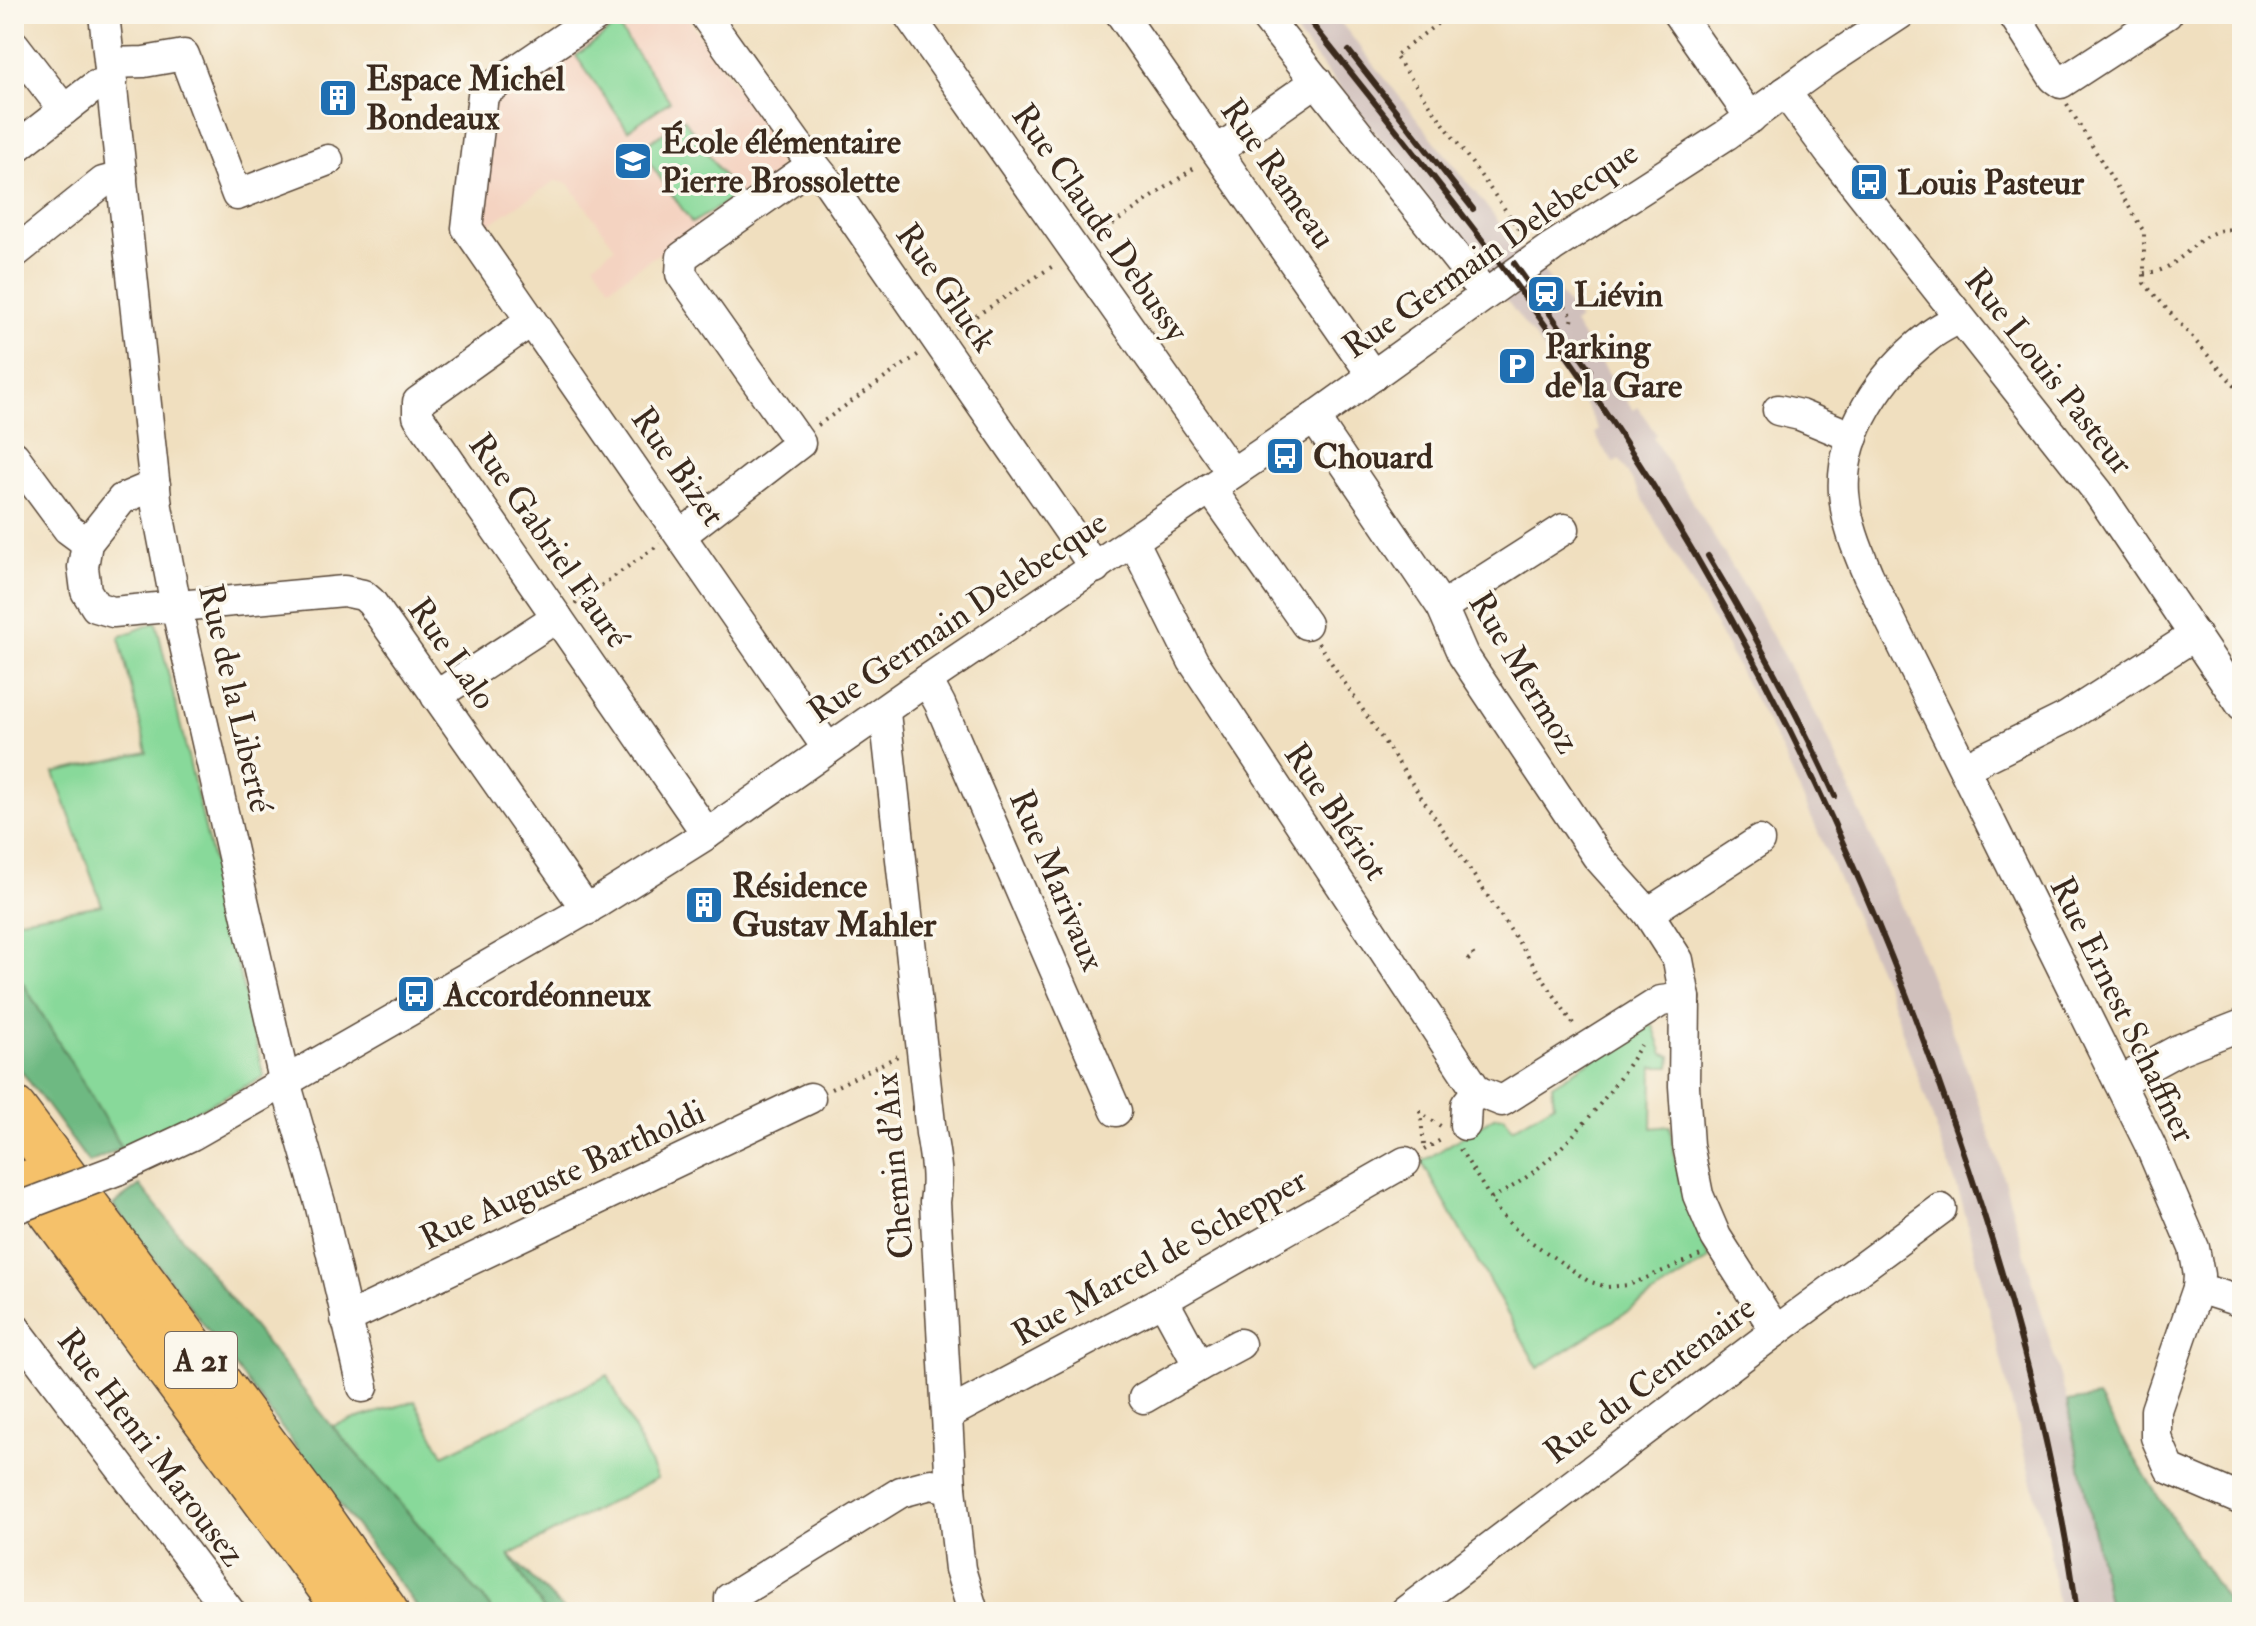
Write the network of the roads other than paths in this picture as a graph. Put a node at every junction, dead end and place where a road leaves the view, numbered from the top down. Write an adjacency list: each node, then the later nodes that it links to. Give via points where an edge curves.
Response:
1 (104, 14): 12 (street, Rue de la Liberté)
2 (599, 14): 25 (street, Rue Bizet, via 483,95 467,228)
3 (704, 14): 20 (street, Rue Gluck)
4 (908, 14): 31 (street, Rue Claude Debussy)
5 (1121, 14): 18 (street, Rue Rameau)
6 (1263, 14): 13 (street)
7 (1678, 14): 16 (street)
8 (1900, 14): 14 (street, Rue Germain Delebecque)
9 (2013, 14): 10 (street, via 2061,83)
10 (2167, 14)
11 (14, 45): 15 (street)
12 (111, 72): 15 (street); 19 (street, via 184,55 237,195); 21 (street, Rue de la Liberté)
13 (1317, 81): 18 (street); 23 (street)
14 (1785, 92): 16 (street, Rue Germain Delebecque); 24 (street, Rue Louis Pasteur)
15 (64, 110): 17 (street)
16 (1751, 118): 23 (street, Rue Germain Delebecque)
17 (14, 149)
18 (1217, 151): 26 (street, Rue Rameau)
19 (328, 160)
20 (812, 165): 34 (street, via 682,257 681,274 800,443); 37 (street, Rue Gluck)
21 (122, 177): 22 (street, via 103,182); 32 (street, Rue de la Liberté)
22 (16, 252)
23 (1485, 294): 26 (street, Rue Germain Delebecque)
24 (1959, 318): 29 (street, Rue Ernest Schaffner, via 1928,336 1888,377); 42 (street, Rue Louis Pasteur, via 2098,492)
25 (531, 321): 34 (street, Rue Bizet); 40 (street, Rue Gabriel Fauré, via 418,402 418,416)
26 (1373, 376): 28 (street, Rue Germain Delebecque)
27 (1778, 410): 29 (street)
28 (1314, 418): 31 (street, Rue Germain Delebecque); 39 (street, Rue Mermoz)
29 (1853, 437): 48 (street, Rue Ernest Schaffner, via 1844,494 1852,535)
30 (14, 456): 36 (street, via 68,529)
31 (1221, 481): 35 (street, Rue Germain Delebecque); 41 (street, Rue Claude Debussy)
32 (155, 485): 36 (street, via 122,499); 38 (street, Rue de la Liberté)
33 (1564, 529): 39 (street)
34 (681, 535): 47 (street, Rue Bizet)
35 (1134, 542): 37 (street, Rue Germain Delebecque); 57 (street, Rue Blériot, via 1193,661)
36 (87, 543): 38 (street, Rue Lalo, via 86,591 96,607 113,612)
37 (1095, 568): 43 (street, Rue Germain Delebecque)
38 (176, 606): 44 (street, Rue Lalo, via 353,592 371,602); 55 (street, Rue de la Liberté)
39 (1442, 607): 52 (street, Rue Mermoz, via 1463,655 1597,856)
40 (557, 617): 44 (street); 49 (street, Rue Gabriel Fauré)
41 (1306, 624)
42 (2195, 635): 45 (street, Rue Louis Pasteur); 48 (street, via 2067,717)
43 (927, 680): 46 (street, Rue Germain Delebecque); 60 (street, Rue Marivaux)
44 (436, 696): 51 (street, Rue Lalo)
45 (2242, 706)
46 (885, 713): 47 (street, Rue Germain Delebecque); 76 (street, Chemin d'Aix, via 937,1165)
47 (828, 749): 49 (street, Rue Germain Delebecque)
48 (1964, 768): 56 (street, Rue Ernest Schaffner)
49 (707, 834): 51 (street, Rue Germain Delebecque)
50 (1759, 841): 52 (street)
51 (587, 910): 55 (street, Rue Germain Delebecque)
52 (1648, 913): 53 (street, Rue Mermoz, via 1678,960)
53 (1685, 998): 57 (street, via 1661,1001 1588,1046); 71 (street, via 1684,1086 1698,1195 1721,1246)
54 (2242, 1025): 56 (street, via 2178,1050)
55 (286, 1082): 64 (street, Rue Germain Delebecque, bridge, via 192,1135); 69 (street, Rue de la Liberté)
56 (2119, 1082): 66 (street, Rue Ernest Schaffner, via 2194,1248)
57 (1489, 1096): 61 (street, via 1466,1105)
58 (810, 1098): 69 (street, Rue Auguste Bartholdi)
59 (14, 1109): 81 (highway, A 21)
60 (1116, 1111)
61 (1458, 1129)
62 (1415, 1156): 67 (street, Rue Marcel de Schepper)
63 (14, 1160): 80 (highway, A 21)
64 (14, 1209)
65 (1941, 1209): 71 (street, Rue du Centenaire)
66 (2198, 1288): 68 (street); 78 (street, via 2156,1410 2156,1437 2170,1469)
67 (1163, 1300): 73 (street); 76 (street, Rue Marcel de Schepper)
68 (2242, 1302)
69 (346, 1319): 74 (street, Rue de la Liberté)
70 (14, 1327): 79 (street, Rue Henri Marousez)
71 (1776, 1331): 84 (street, Rue du Centenaire)
72 (1240, 1344): 73 (street)
73 (1199, 1366): 75 (street)
74 (363, 1387)
75 (1144, 1398)
76 (948, 1414): 77 (street, Chemin d'Aix)
77 (951, 1488): 82 (street, via 931,1484 901,1492 730,1598); 83 (street, Chemin d'Aix, via 960,1569)
78 (2242, 1500)
79 (230, 1612)
80 (348, 1612)
81 (386, 1612)
82 (730, 1612)
83 (973, 1612)
84 (1405, 1612)

